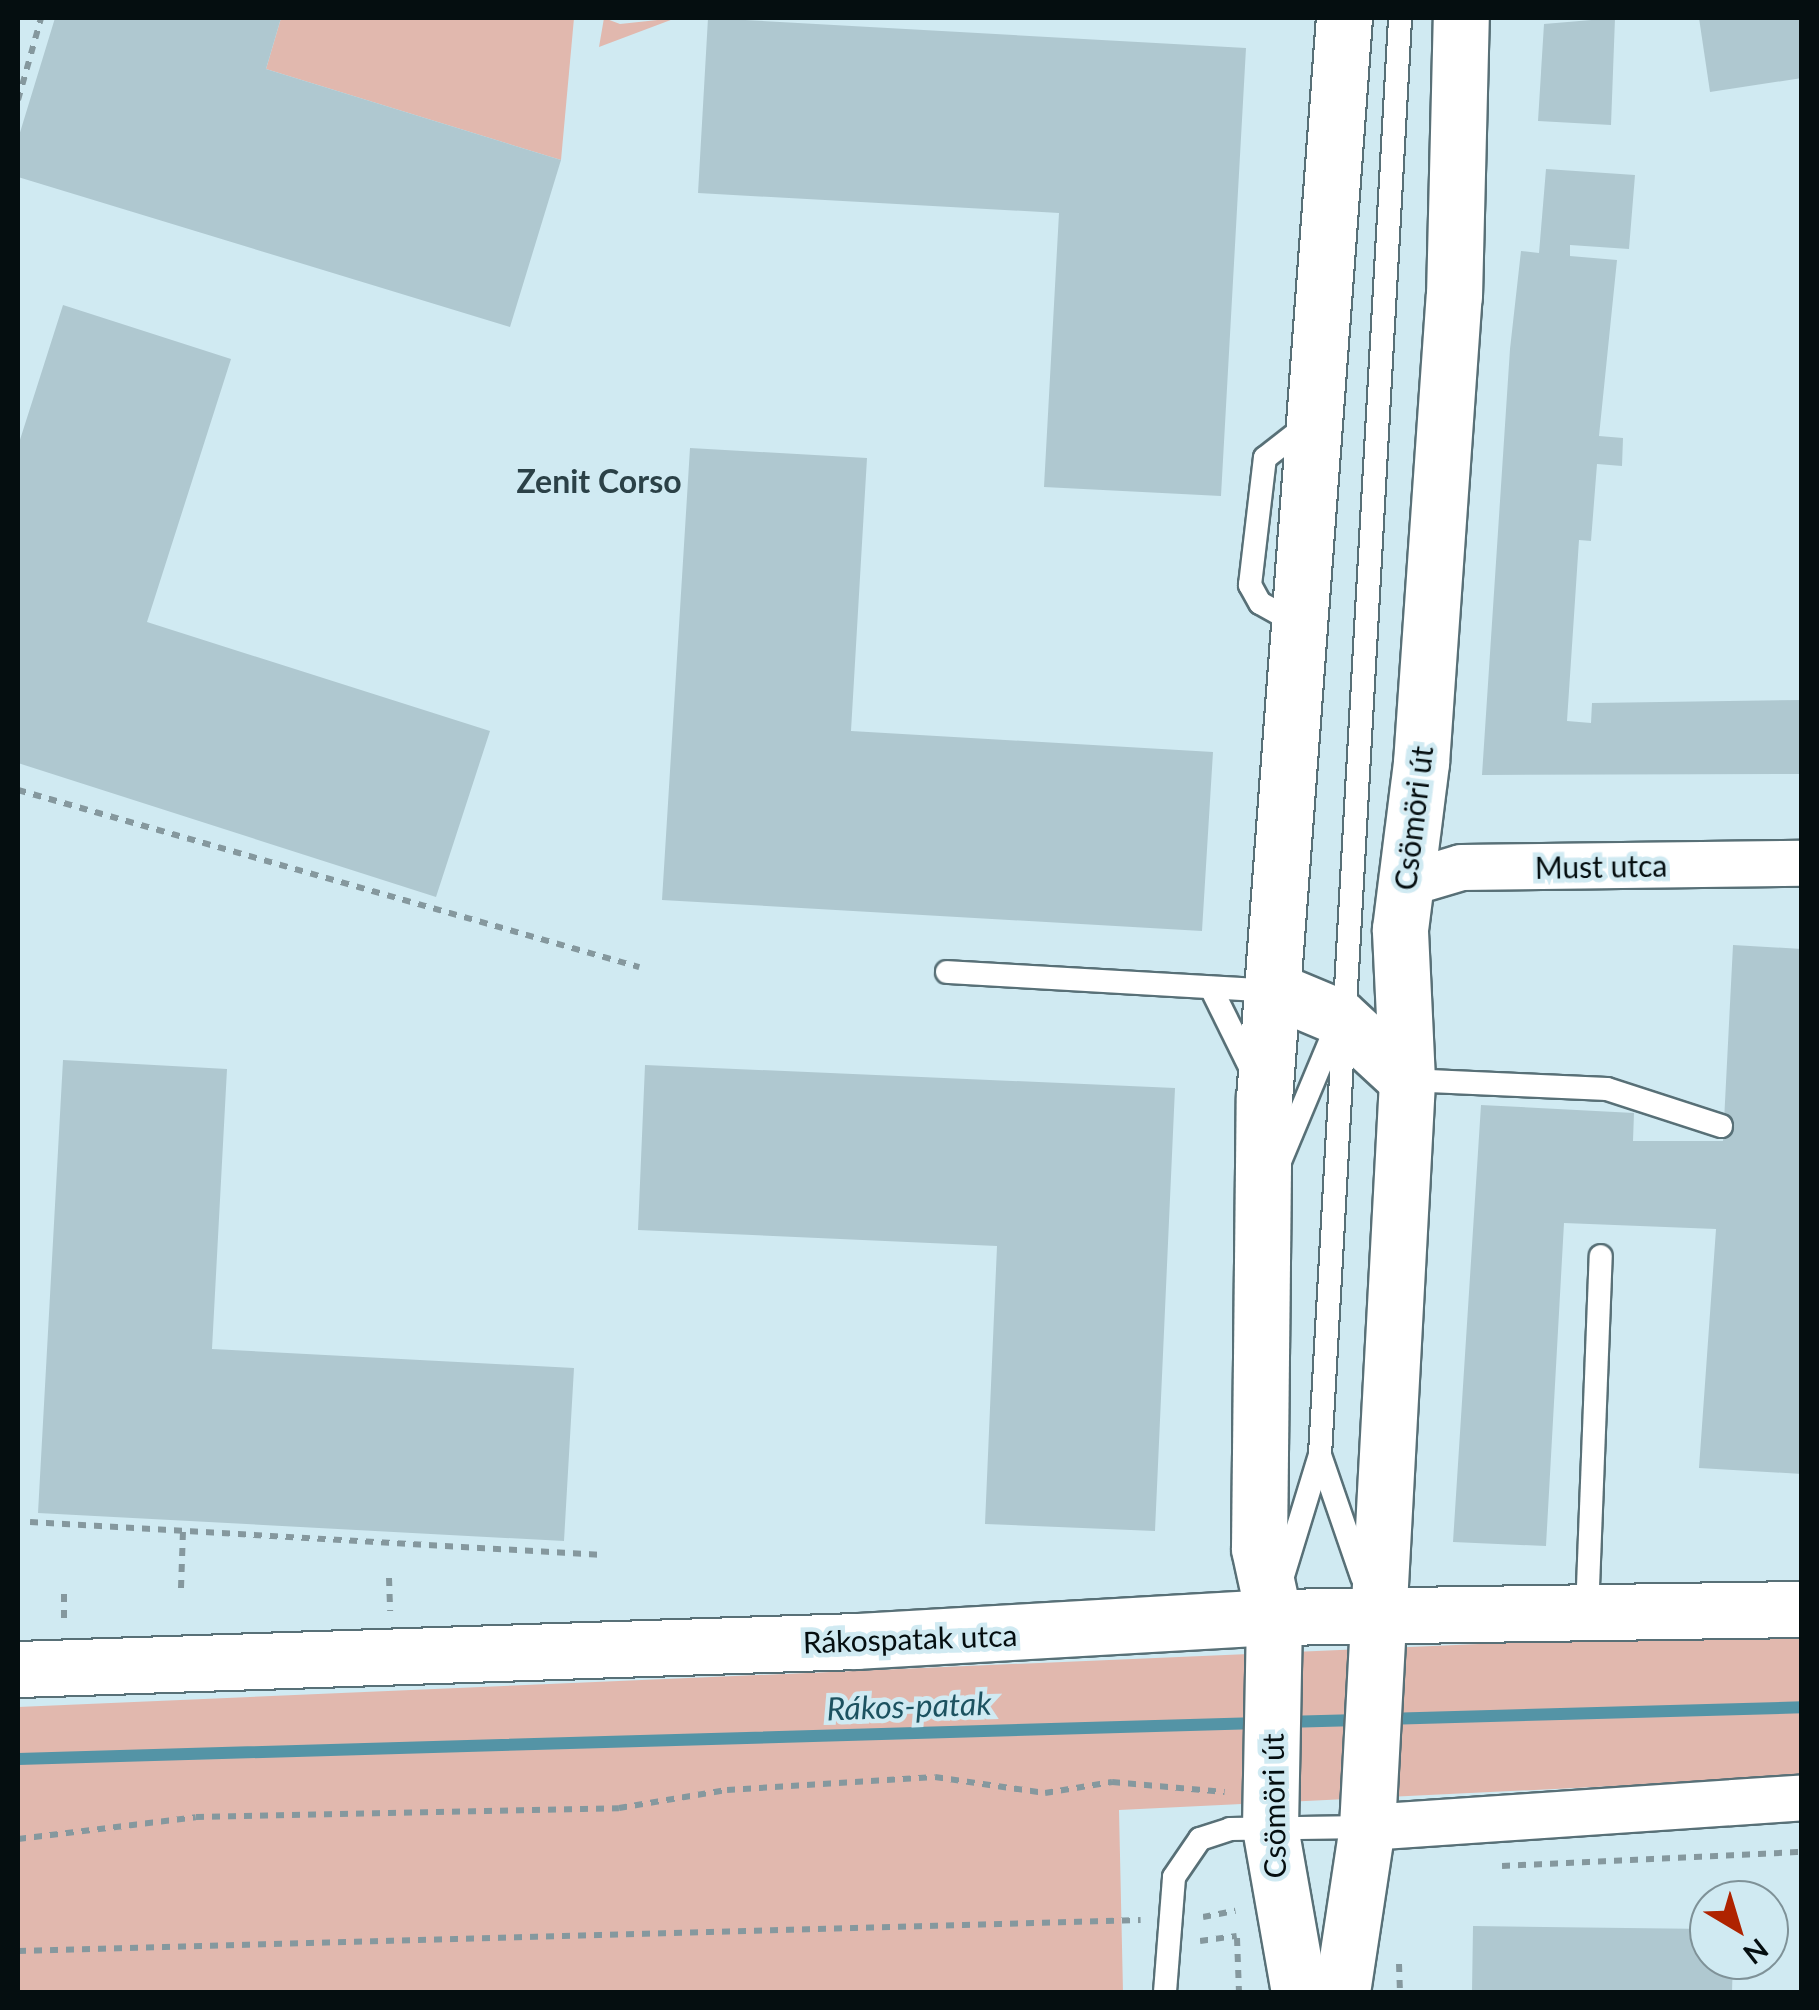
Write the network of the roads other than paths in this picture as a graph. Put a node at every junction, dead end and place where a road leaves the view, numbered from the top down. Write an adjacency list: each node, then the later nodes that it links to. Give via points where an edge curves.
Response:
1 (1344, 18): 9 (main road, Csömöri út)
2 (1400, 18): 10 (lane, Csömöri út)
3 (1462, 18): 5 (main road, Csömöri út, via 1454,296 1421,763)
4 (1802, 863): 5 (street, Must utca, via 1461,867)
5 (1404, 884): 6 (main road, Csömöri út)
6 (1399, 964): 10 (main road); 11 (main road, Csömöri út)
7 (947, 972): 8 (lane)
8 (1210, 988): 9 (lane); 12 (lane)
9 (1277, 991): 10 (main road); 12 (main road, Csömöri út)
10 (1340, 1005): 11 (main road); 14 (lane, Csömöri út, via 1298,1130); 16 (lane, Csömöri út)
11 (1406, 1080): 13 (lane, via 1607,1089); 20 (main road, Csömöri út)
12 (1264, 1099): 14 (main road, Csömöri út)
13 (1721, 1126)
14 (1263, 1192): 19 (main road, Csömöri út, via 1259,1548)
15 (1600, 1256): 18 (lane)
16 (1320, 1455): 19 (lane, Csömöri út); 20 (lane, Csömöri út)
17 (1802, 1609): 18 (main road, Rákospatak utca)
18 (1587, 1613): 20 (main road, Rákospatak utca)
19 (1274, 1617): 20 (main road, Rákospatak utca); 21 (main road, Rákospatak utca, via 874,1640); 24 (main road, Csömöri út)
20 (1374, 1636): 23 (main road, Csömöri út)
21 (18, 1669)
22 (1802, 1797): 23 (street)
23 (1368, 1804): 24 (lane); 27 (main road, Csömöri út)
24 (1250, 1810): 25 (lane, via 1200,1839 1174,1877); 26 (main road, Csömöri út)
25 (1165, 1992)
26 (1299, 1992)
27 (1342, 1992)

